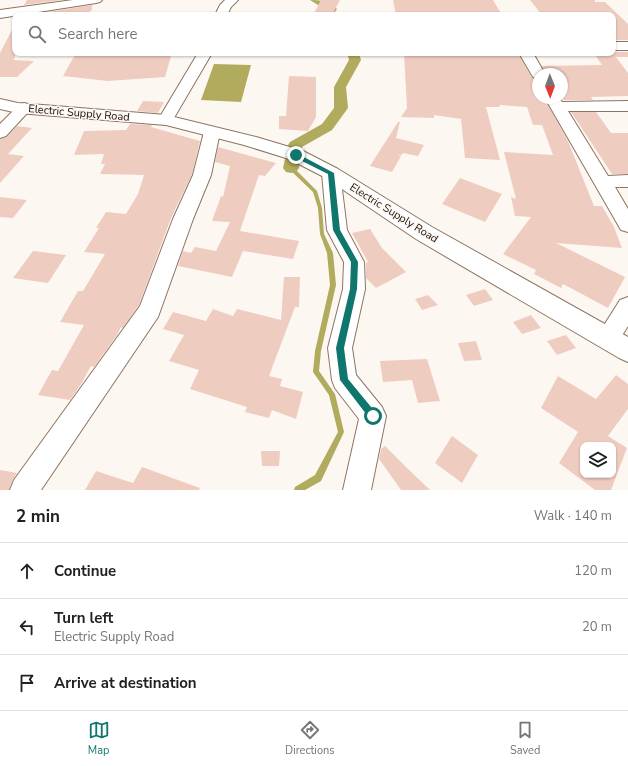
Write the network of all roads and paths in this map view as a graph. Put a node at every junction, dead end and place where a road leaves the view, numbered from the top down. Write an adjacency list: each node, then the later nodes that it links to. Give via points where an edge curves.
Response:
1 (96, 0): 4 (street)
2 (232, 0): 5 (street)
3 (12, 12): 6 (street)
4 (14, 12)
5 (222, 12)
6 (0, 14)
7 (616, 46): 8 (street)
8 (628, 46)
9 (203, 56): 17 (street)
10 (528, 56): 11 (street)
11 (535, 68)
12 (568, 103): 15 (street)
13 (0, 104): 16 (main road, Electric Supply Road)
14 (555, 104): 22 (street)
15 (628, 106)
16 (24, 108): 17 (main road, Electric Supply Road); 19 (street)
17 (166, 120): 18 (main road, Electric Supply Road)
18 (212, 132): 20 (main road, Electric Supply Road, via 296,155); 27 (street, via 202,175 150,310)
19 (0, 133)
20 (331, 173): 25 (main road, Electric Supply Road, via 424,233); 28 (street, via 336,230 354,262 354,289 340,348 344,380 373,416)
21 (628, 181): 22 (street)
22 (604, 182): 23 (street)
23 (628, 225)
24 (628, 306): 25 (street)
25 (608, 338): 26 (main road, Electric Supply Road)
26 (628, 350)
27 (24, 490)
28 (358, 490)

